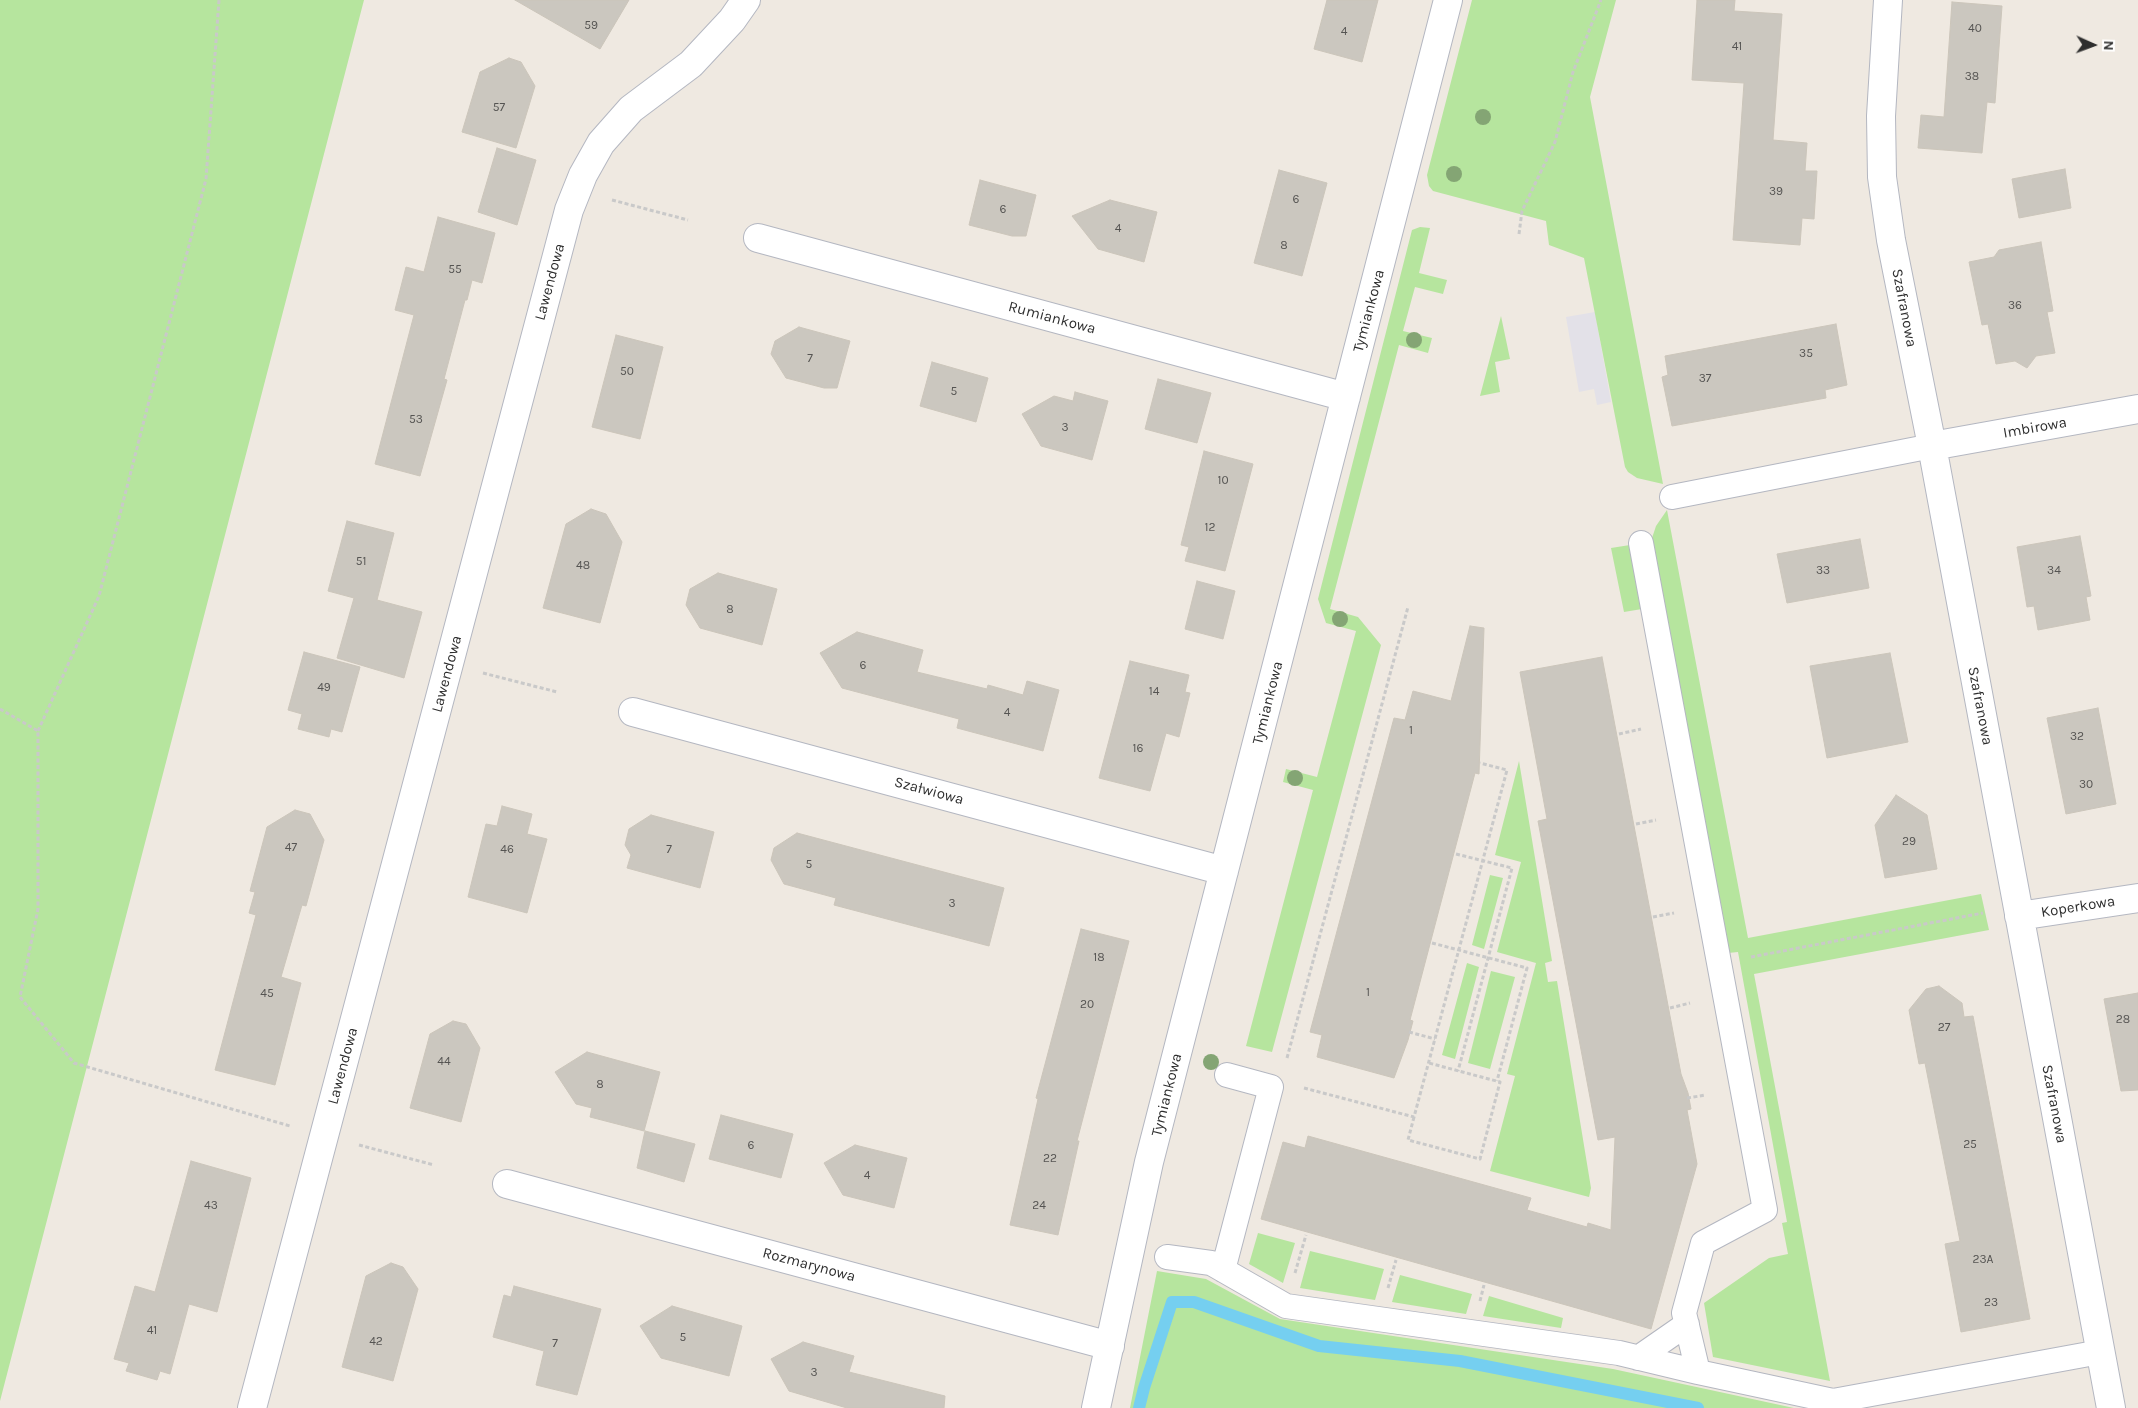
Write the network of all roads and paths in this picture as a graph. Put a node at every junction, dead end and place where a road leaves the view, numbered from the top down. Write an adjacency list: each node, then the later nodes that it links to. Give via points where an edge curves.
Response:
1 (219, 0): 21 (path, via 206,180 100,596)
2 (746, 0): 61 (street, Lawendowa, via 691,64 631,109 601,143 569,210)
3 (1448, 0): 10 (street, Tymiankowa)
4 (1601, 0): 8 (path, via 1573,72 1555,142 1522,211)
5 (1888, 0): 12 (street, Szafranowa, via 1881,116 1882,177 1890,240)
6 (611, 200): 7 (path)
7 (688, 220)
8 (1519, 234)
9 (758, 238): 10 (street, Rumiankowa)
10 (1346, 397): 28 (street, Tymiankowa)
11 (2138, 409): 12 (street, Imbirowa)
12 (1932, 446): 13 (lane); 31 (street, Szafranowa)
13 (1672, 497)
14 (1641, 543): 36 (lane)
15 (1408, 607): 41 (path)
16 (475, 670): 17 (path)
17 (557, 692)
18 (0, 709): 21 (path)
19 (633, 712): 28 (street, Szałwiowa)
20 (1640, 729): 22 (path)
21 (38, 731): 50 (path, via 38,909 20,997 74,1063)
22 (1619, 734)
23 (1480, 763): 27 (path, via 1507,770)
24 (1656, 820): 25 (path)
25 (1636, 824)
26 (1456, 854): 27 (path)
27 (1483, 860): 34 (path); 35 (path, via 1512,868)
28 (1224, 871): 57 (street, Tymiankowa, via 1150,1162)
29 (2138, 898): 31 (street, Koperkowa)
30 (1674, 913): 32 (path)
31 (2019, 916): 36 (path, via 1986,913); 58 (street, Szafranowa)
32 (1653, 917)
33 (1432, 943): 34 (path)
34 (1458, 950): 35 (path); 40 (path)
35 (1488, 958): 43 (path); 45 (path, via 1527,968)
36 (1719, 963): 56 (lane, via 1765,1210 1703,1243 1684,1313)
37 (1690, 1003): 38 (path)
38 (1670, 1008)
39 (1409, 1032): 40 (path)
40 (1435, 1039): 42 (path)
41 (1286, 1063)
42 (1429, 1063): 43 (path); 49 (path)
43 (1458, 1071): 45 (path)
44 (1227, 1075): 55 (lane, via 1271,1087)
45 (1497, 1081): 49 (path, via 1500,1082 1480,1159 1408,1140)
46 (1300, 1087): 49 (path)
47 (1706, 1095): 48 (path)
48 (1687, 1098)
49 (1414, 1118)
50 (292, 1126)
51 (358, 1145): 52 (path)
52 (434, 1165)
53 (507, 1184): 57 (street, Rozmarynowa)
54 (1167, 1257): 55 (lane, via 1211,1264)
55 (1223, 1270): 59 (lane, via 1286,1306)
56 (1687, 1324): 59 (lane); 60 (lane)
57 (1110, 1346): 62 (street, Tymiankowa)
58 (2100, 1352): 60 (lane, via 1833,1401); 63 (street, Szafranowa)
59 (1638, 1358): 60 (lane)
60 (1698, 1372)
61 (252, 1408)
62 (1096, 1408)
63 (2111, 1408)

